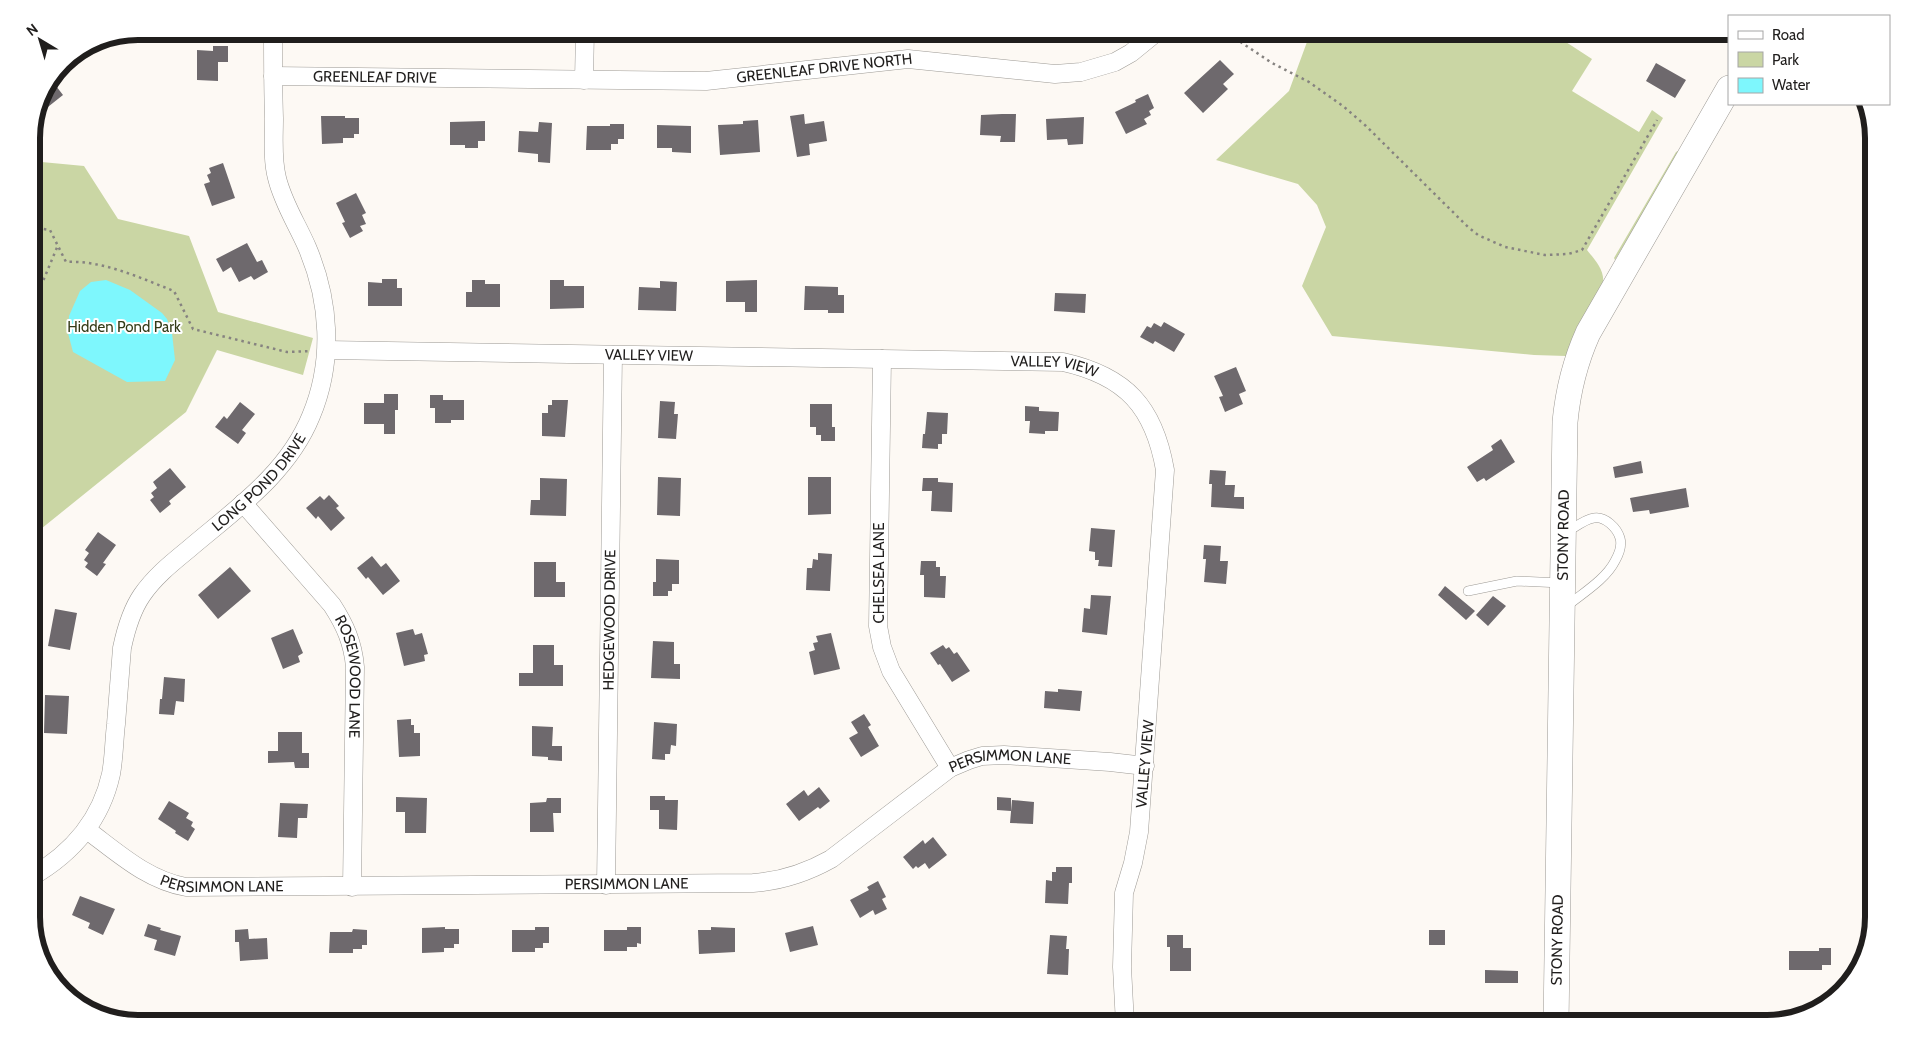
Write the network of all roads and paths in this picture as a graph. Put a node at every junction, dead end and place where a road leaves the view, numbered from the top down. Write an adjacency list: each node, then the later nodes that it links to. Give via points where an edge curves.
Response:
1 (273, 40): 5 (street, LONG POND DRIVE)
2 (584, 40): 7 (street)
3 (1148, 40): 7 (street, GREENLEAF DRIVE NORTH, via 1115,62 1081,72 1055,74 908,59 706,81)
4 (1238, 40): 9 (path, via 1343,106 1468,227 1491,242 1545,255 1582,250)
5 (274, 76): 6 (street, GREENLEAF DRIVE); 13 (street, LONG POND DRIVE, via 277,178 317,272 325,312)
6 (478, 78): 7 (street, GREENLEAF DRIVE NORTH)
7 (584, 80)
8 (1728, 90): 17 (street, STONY ROAD, via 1581,348 1571,381 1565,422)
9 (1657, 120)
10 (40, 229): 11 (path, via 50,230)
11 (58, 245): 12 (path); 13 (path, via 66,262 116,270 174,291 193,328 286,352)
12 (40, 290)
13 (327, 350): 14 (street, VALLEY VIEW); 16 (street, LONG POND DRIVE, via 320,390 299,442 264,486)
14 (613, 355): 15 (street, VALLEY VIEW); 25 (street, HEDGEWOOD DRIVE)
15 (882, 359): 21 (street, VALLEY VIEW, via 1064,362 1102,374 1122,387 1148,417 1161,446 1165,470); 22 (street, CHELSEA LANE, via 878,626 891,671)
16 (243, 503): 23 (street, LONG POND DRIVE, via 159,574 133,612 122,648 111,774 99,810); 26 (street, ROSEWOOD LANE, via 332,605 352,644 355,667)
17 (1564, 534): 18 (street, STONY ROAD); 20 (lane, via 1594,518 1601,518 1615,528 1620,538 1620,549 1606,573)
18 (1563, 583): 19 (lane, via 1517,581); 20 (street, STONY ROAD)
19 (1468, 591)
20 (1563, 609): 28 (street, STONY ROAD)
21 (1145, 766): 22 (street, PERSIMMON LANE, via 1004,755 982,756); 27 (street, VALLEY VIEW, via 1139,832 1124,893)
22 (950, 768): 25 (street, PERSIMMON LANE, via 831,858 794,876 753,883)
23 (87, 830): 24 (street, LONG POND DRIVE, via 71,848); 26 (street, PERSIMMON LANE, via 152,877 169,884 186,887)
24 (40, 872)
25 (606, 884): 26 (street, PERSIMMON LANE)
26 (352, 886)
27 (1125, 1015)
28 (1556, 1015)

